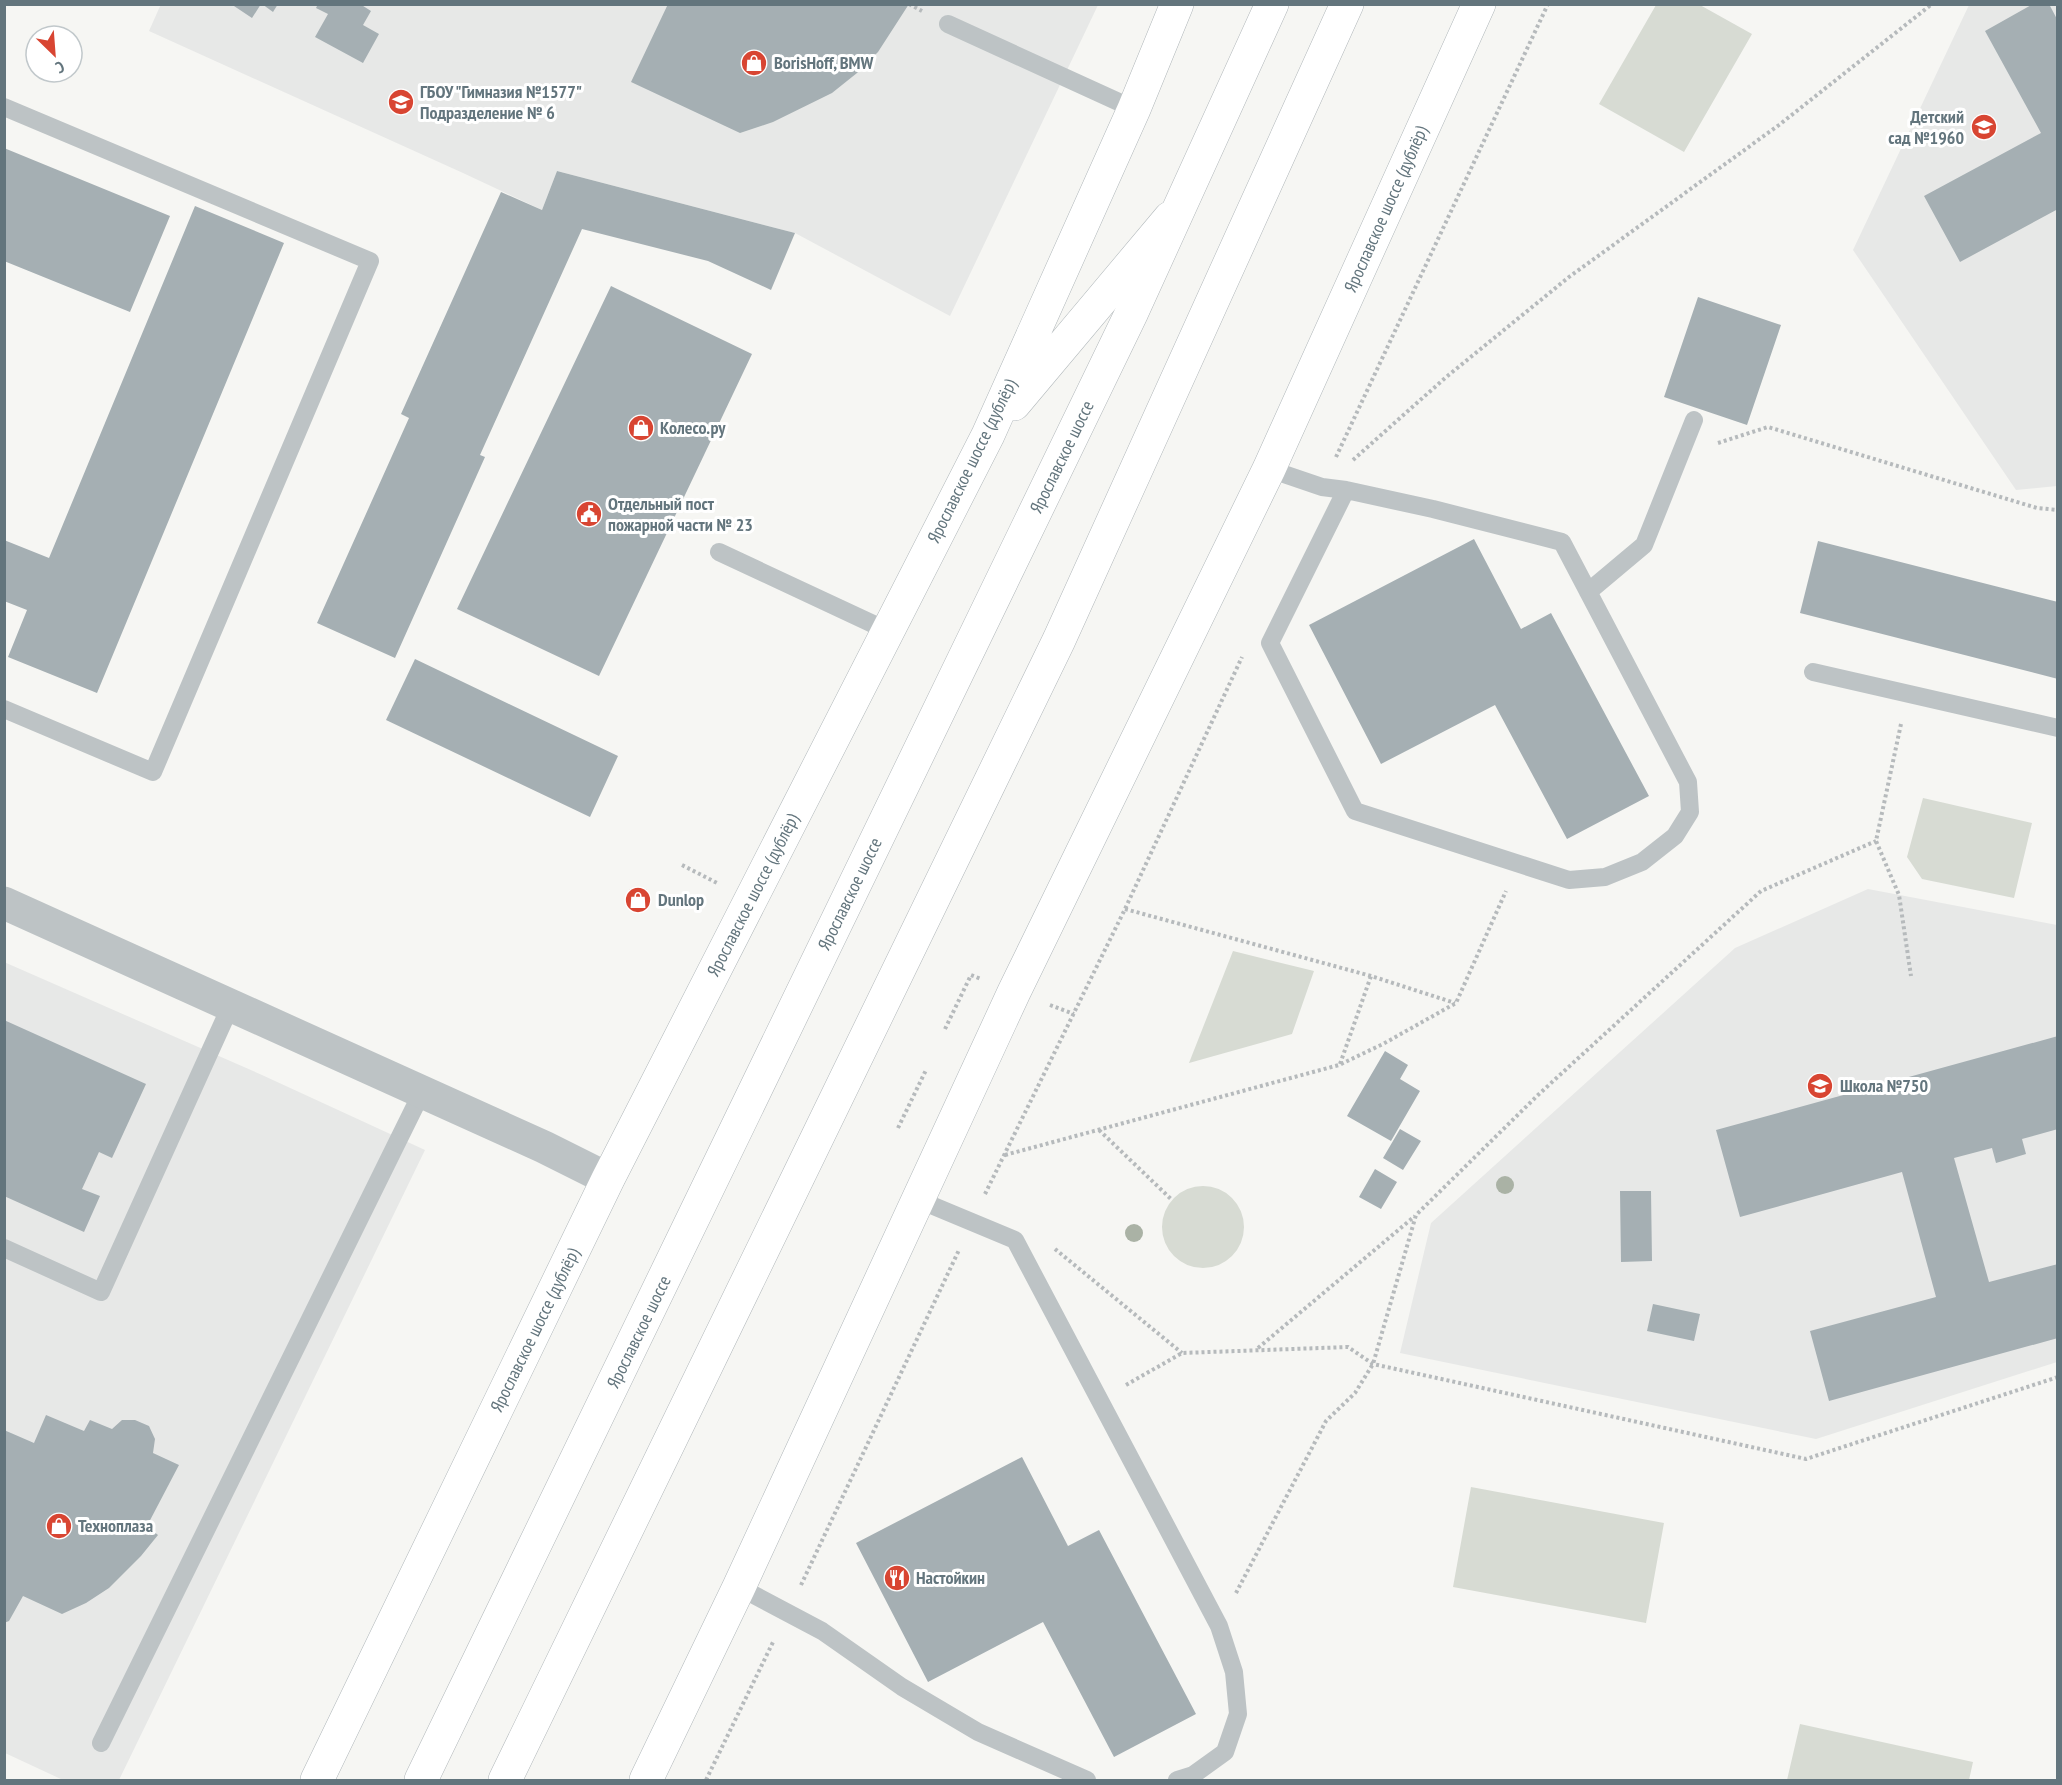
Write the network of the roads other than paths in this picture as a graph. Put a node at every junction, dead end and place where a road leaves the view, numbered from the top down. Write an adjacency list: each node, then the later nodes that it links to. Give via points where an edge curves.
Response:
1 (1177, 4): 7 (street, Ярославское шоссе (дублёр))
2 (1272, 4): 8 (street, Ярославское шоссе)
3 (1347, 4): 29 (street, via 1059,640)
4 (1479, 4): 11 (street, Ярославское шоссе (дублёр))
5 (948, 24): 7 (lane)
6 (4, 106): 17 (lane, via 370,261 153,772)
7 (1134, 109): 10 (street, Ярославское шоссе (дублёр))
8 (1180, 205): 10 (street); 28 (street, Ярославское шоссе, via 1132,312)
9 (1694, 420): 14 (lane, via 1644,545)
10 (988, 435): 15 (street, Ярославское шоссе (дублёр))
11 (1269, 469): 12 (lane, via 1322,487); 23 (street, Ярославское шоссе (дублёр), via 1014,992)
12 (1346, 490): 14 (lane, via 1562,542); 14 (lane, via 1270,643 1355,811 1569,880 1605,877 1642,862 1675,836 1690,812 1688,782)
13 (719, 552): 15 (lane)
14 (1588, 592)
15 (888, 632): 22 (street, Ярославское шоссе (дублёр))
16 (1813, 672): 18 (lane)
17 (4, 709)
18 (2058, 728)
19 (4, 903): 20 (street)
20 (231, 1005): 21 (street); 24 (lane, via 101,1292)
21 (422, 1092): 22 (street); 26 (lane)
22 (608, 1179): 27 (street, Ярославское шоссе (дублёр))
23 (919, 1200): 25 (street, Ярославское шоссе (дублёр)); 32 (lane, via 1015,1240 1219,1626 1234,1672 1238,1714 1225,1752 1193,1776)
24 (4, 1248)
25 (739, 1587): 30 (street, Ярославское шоссе (дублёр)); 31 (lane, via 822,1631 902,1688 978,1732)
26 (101, 1743)
27 (317, 1780)
28 (421, 1780)
29 (505, 1780)
30 (646, 1780)
31 (1087, 1780)
32 (1178, 1780)

